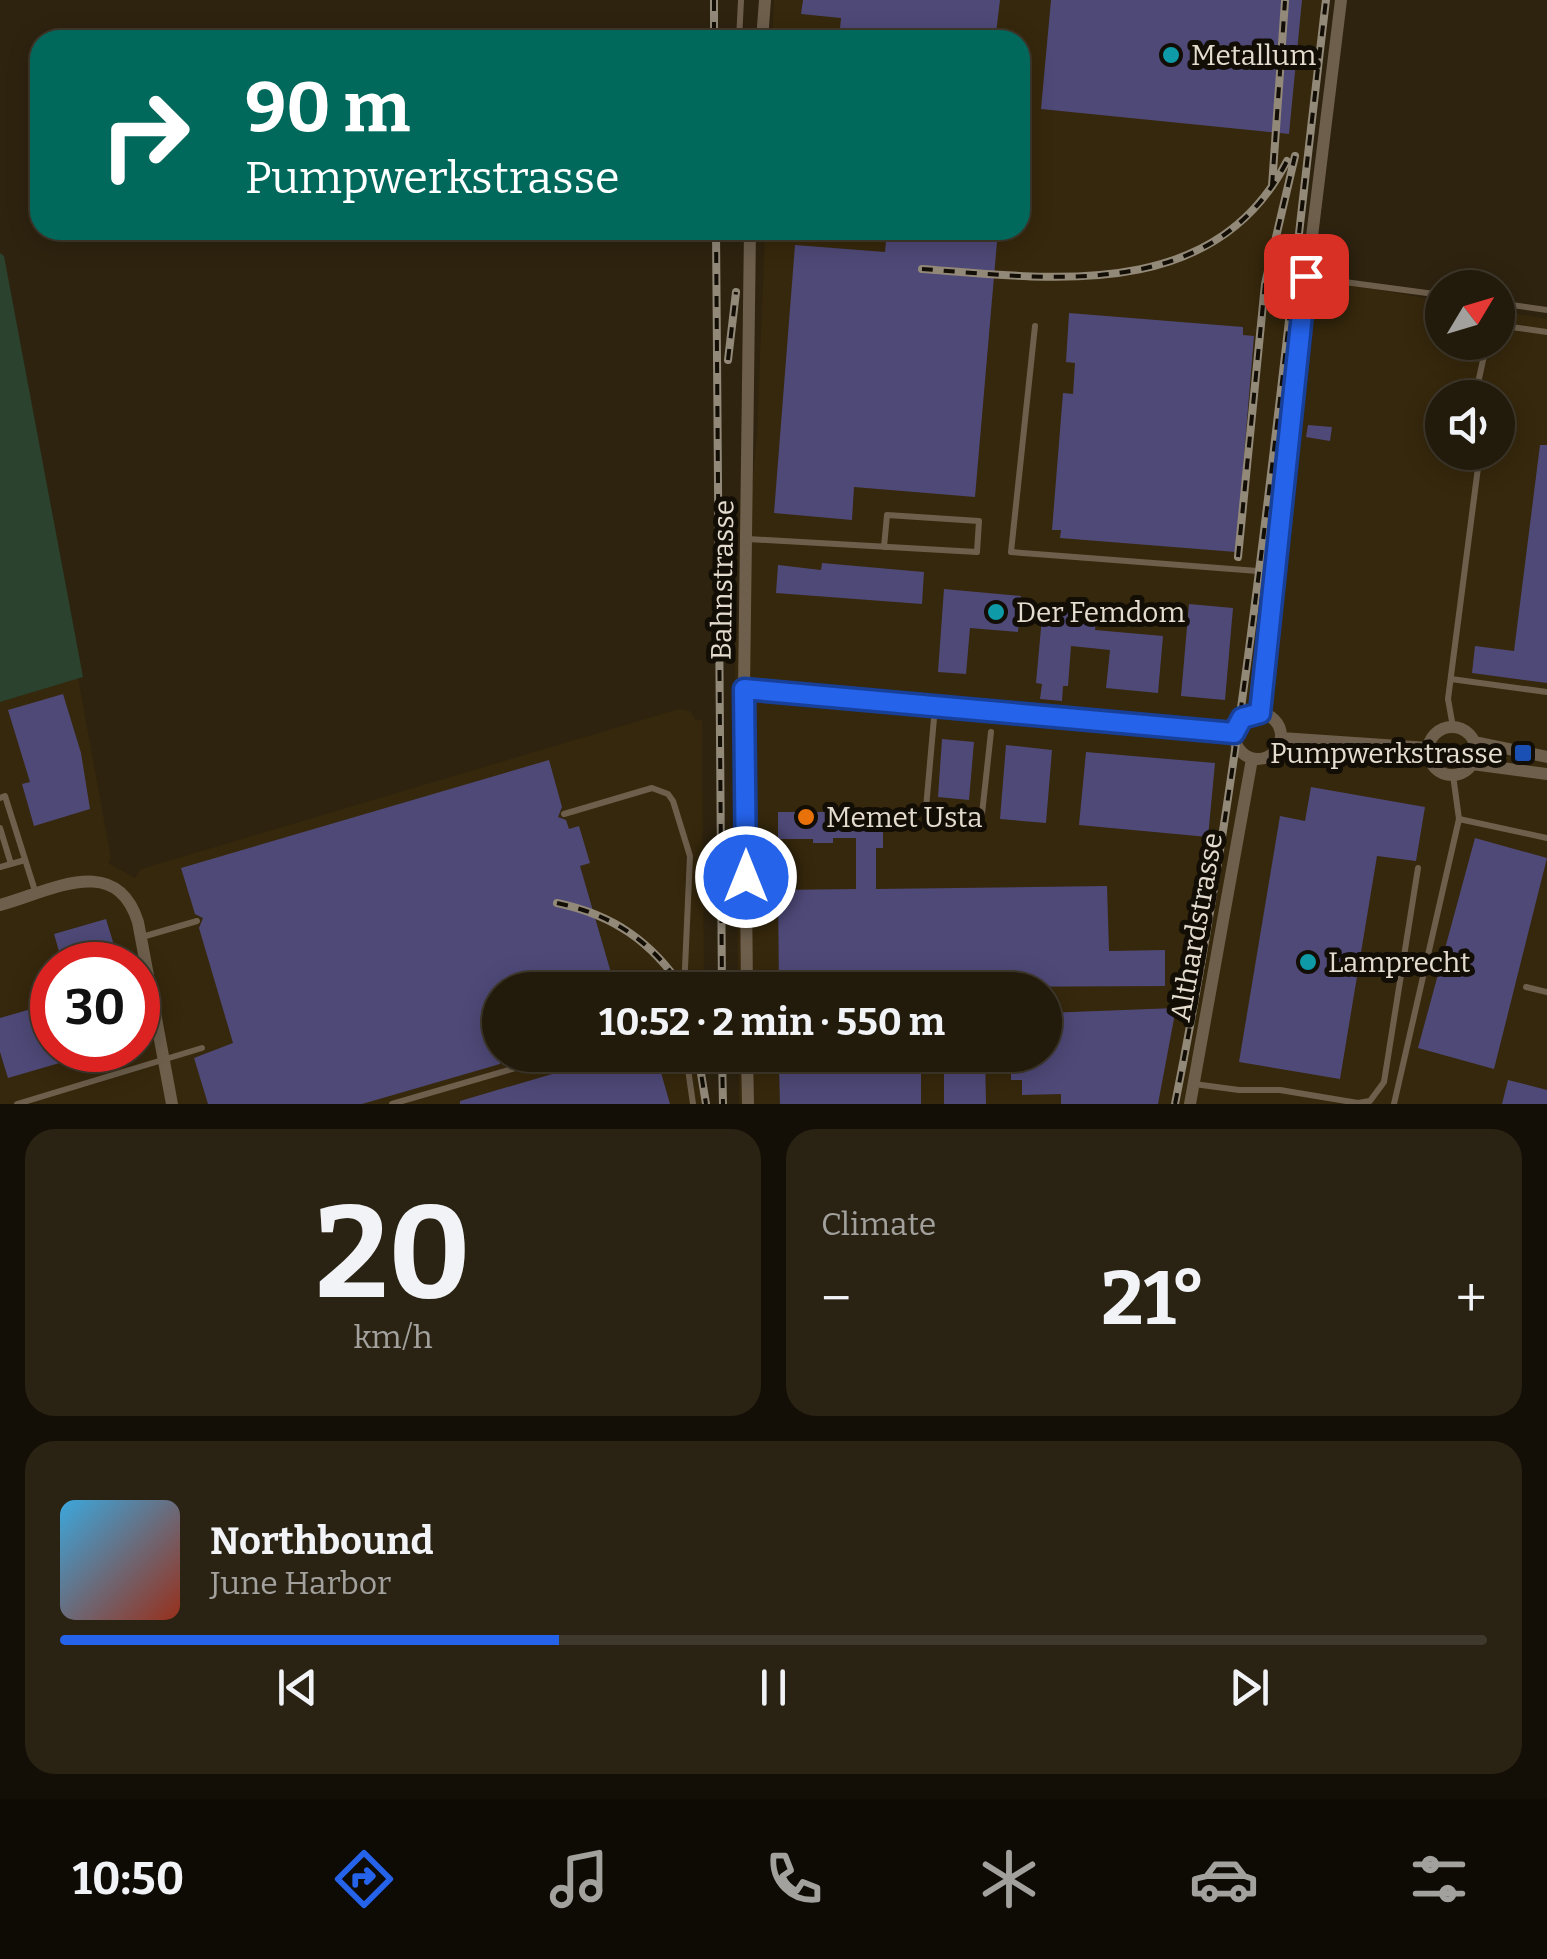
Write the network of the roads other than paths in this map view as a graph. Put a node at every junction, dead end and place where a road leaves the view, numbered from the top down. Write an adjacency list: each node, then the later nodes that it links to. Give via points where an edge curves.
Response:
1 (741, 0): 4 (lane)
2 (765, 0): 5 (street)
3 (1342, 0): 7 (street)
4 (740, 30)
5 (763, 30)
6 (750, 240): 15 (street, Bahnstrasse)
7 (1306, 276): 8 (lane); 17 (street)
8 (1425, 293)
9 (1515, 305): 10 (lane)
10 (1547, 310)
11 (1034, 326): 17 (lane, via 1012,552)
12 (1515, 328): 13 (lane)
13 (1547, 332)
14 (1478, 470): 18 (lane)
15 (748, 539): 16 (lane); 19 (street, Bahnstrasse)
16 (884, 547): 16 (lane, via 977,552 979,522 887,515)
17 (1273, 572): 22 (street)
18 (1450, 680): 20 (lane); 23 (lane)
19 (744, 689): 21 (street); 48 (street, Bahnstrasse)
20 (1547, 692)
21 (935, 706): 24 (lane, via 926,808 933,815 974,820 982,814); 25 (street)
22 (1260, 713): 25 (street, via 1242,718); 26 (street, via 1278,724)
23 (1452, 727): 27 (street); 28 (street, via 1436,732)
24 (990, 732)
25 (1234, 733): 30 (street, via 1240,752)
26 (1281, 738): 28 (street); 30 (street, via 1272,756)
27 (1475, 742): 29 (street); 31 (street)
28 (1428, 748): 32 (street, via 1432,764)
29 (1547, 758)
30 (1252, 759): 56 (street, Althardstrasse)
31 (1472, 764): 32 (street); 33 (street)
32 (1453, 774): 36 (lane)
33 (1547, 774)
34 (0, 798): 39 (lane, via 5,796)
35 (564, 814): 47 (lane, via 652,788 668,794 690,856)
36 (1459, 818): 38 (lane); 63 (lane)
37 (0, 828): 40 (lane)
38 (1547, 838)
39 (25, 860): 40 (lane); 43 (lane)
40 (12, 864): 41 (lane)
41 (0, 868)
42 (1418, 868): 56 (lane, via 1384,1082 1370,1101)
43 (36, 895): 44 (street); 46 (street, via 106,881 133,905)
44 (0, 905)
45 (197, 921): 46 (lane)
46 (141, 937): 52 (street)
47 (685, 972)
48 (747, 972)
49 (1526, 987): 50 (lane)
50 (1547, 992)
51 (202, 1048): 52 (lane)
52 (164, 1060): 57 (lane); 58 (street)
53 (502, 1072): 59 (lane)
54 (688, 1072): 60 (lane)
55 (748, 1072): 61 (street)
56 (1194, 1084): 62 (street, Althardstrasse)
57 (17, 1104)
58 (172, 1104)
59 (392, 1104)
60 (693, 1104)
61 (748, 1104)
62 (1190, 1104)
63 (1394, 1104)

